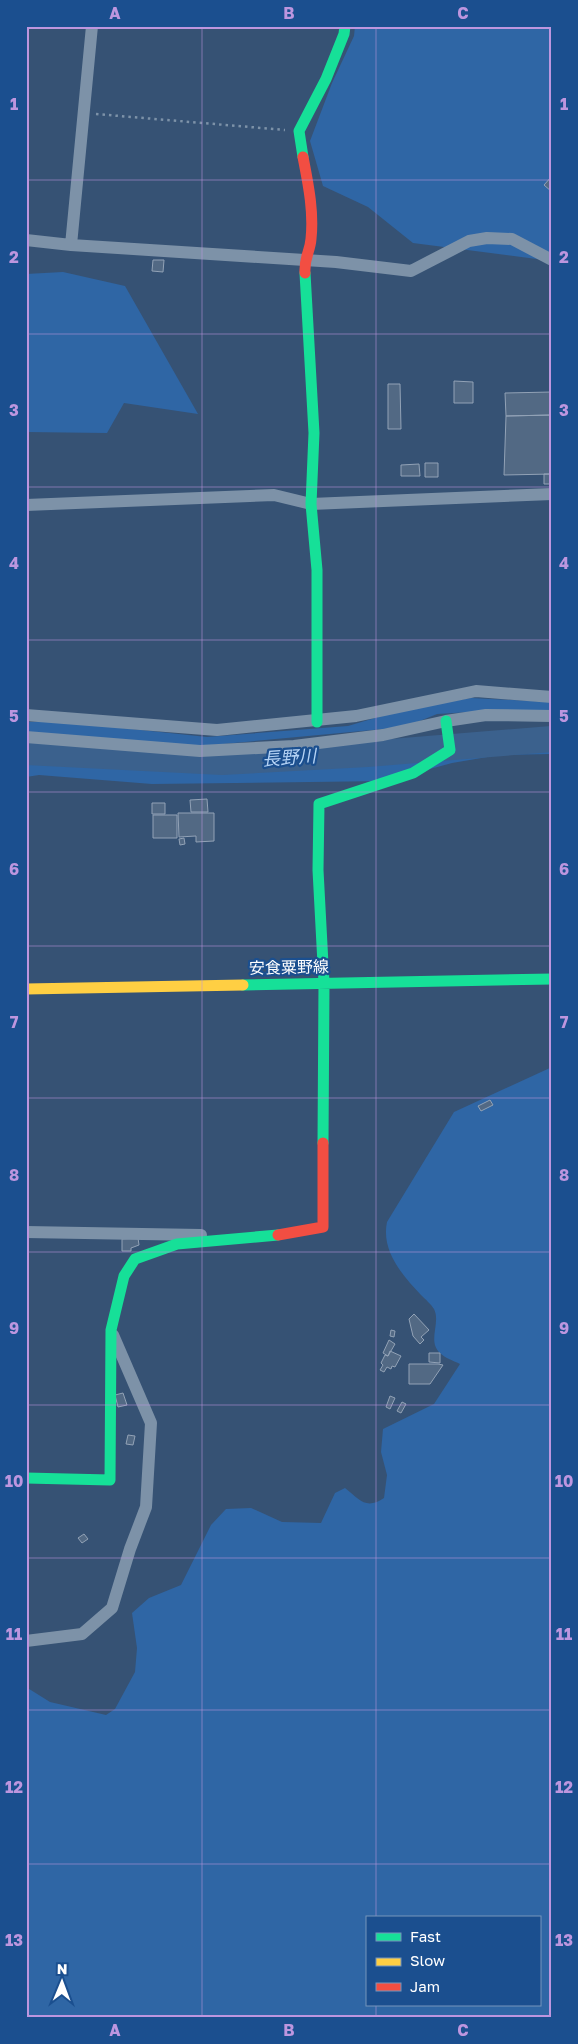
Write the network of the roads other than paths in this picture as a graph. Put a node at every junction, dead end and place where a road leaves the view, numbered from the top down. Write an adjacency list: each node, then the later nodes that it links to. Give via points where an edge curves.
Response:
1 (92, 26): 4 (street)
2 (345, 26): 5 (street, via 326,79 299,131 311,201 311,240)
3 (26, 240): 4 (street)
4 (71, 245): 5 (street)
5 (304, 260): 6 (street, via 411,271 469,241 487,238 512,239); 8 (street, via 314,432)
6 (552, 260)
7 (552, 494): 8 (street)
8 (311, 504): 9 (street, via 274,495); 13 (street, via 317,570)
9 (26, 505)
10 (552, 697): 13 (street, via 476,691)
11 (26, 715): 13 (street, via 217,730)
12 (552, 716): 14 (street, via 486,715)
13 (317, 722)
14 (446, 723): 15 (street, via 304,745 200,751); 17 (street, via 450,750 412,773 319,804 318,870)
15 (26, 737)
16 (552, 979): 17 (street, 安食粟野線)
17 (324, 983): 18 (street, 安食粟野線); 20 (street, via 323,1227)
18 (26, 988)
19 (26, 1232): 20 (street)
20 (270, 1236): 21 (street, via 177,1244 135,1259 121,1283)
21 (112, 1330): 22 (street, via 110,1480); 23 (street, via 151,1423 146,1507 112,1608 82,1634)
22 (26, 1478)
23 (26, 1641)

